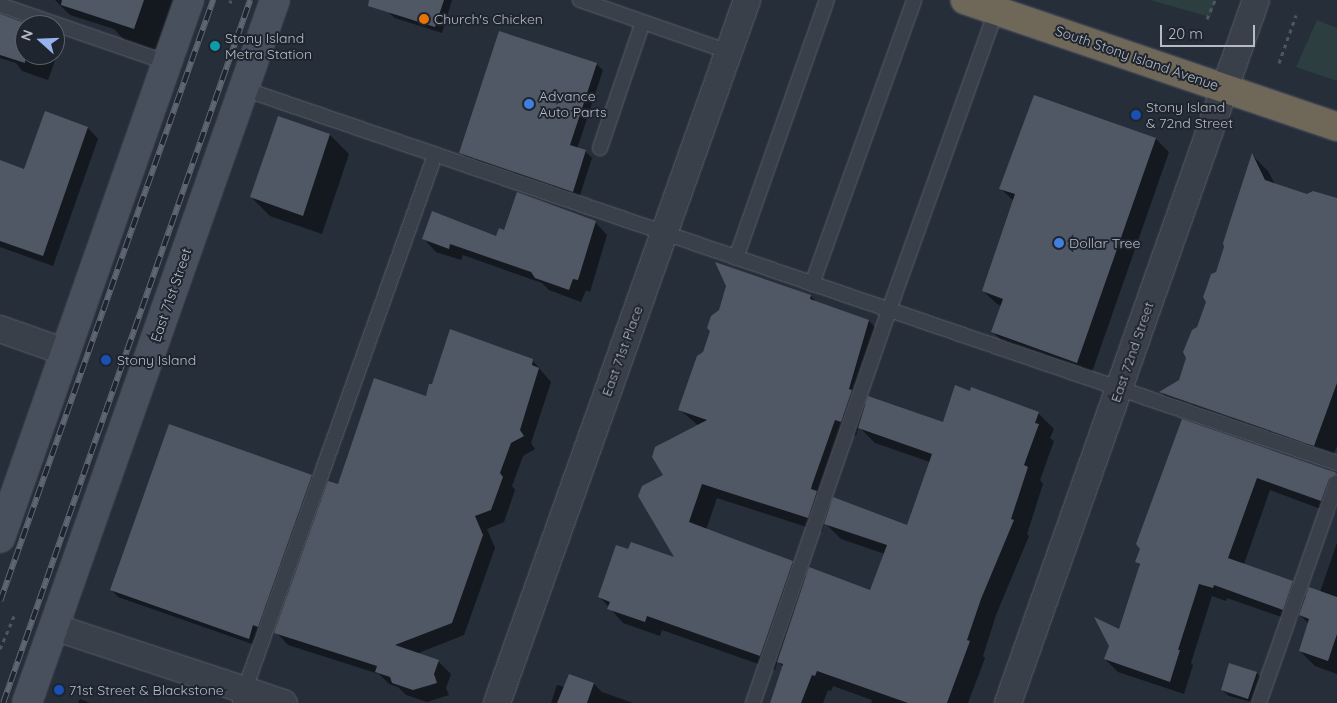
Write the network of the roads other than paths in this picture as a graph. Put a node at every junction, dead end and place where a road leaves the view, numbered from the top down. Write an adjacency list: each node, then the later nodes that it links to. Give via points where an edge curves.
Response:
1 (189, 0): 13 (main road)
2 (274, 0): 15 (main road, East 71st Street)
3 (580, 0): 11 (lane)
4 (747, 0): 12 (street, East 71st Place)
5 (827, 0): 20 (lane)
6 (914, 0): 21 (lane)
7 (965, 0): 10 (highway, South Stony Island Avenue)
8 (1256, 0): 14 (street, East 72nd Street)
9 (0, 5): 13 (lane)
10 (996, 11): 14 (highway, South Stony Island Avenue); 22 (lane)
11 (643, 22): 12 (lane); 17 (lane)
12 (729, 52): 19 (street, East 71st Place)
13 (166, 62): 24 (main road)
14 (1225, 88): 16 (highway, South Stony Island Avenue); 25 (street, East 72nd Street)
15 (244, 90): 18 (lane); 29 (main road, East 71st Street)
16 (1337, 127)
17 (600, 148)
18 (435, 155): 19 (lane); 30 (lane)
19 (664, 234): 20 (lane); 33 (street, East 71st Place)
20 (736, 258): 21 (lane)
21 (812, 284): 22 (lane)
22 (889, 310): 25 (lane); 34 (lane)
23 (0, 330): 24 (street)
24 (65, 352): 28 (main road)
25 (1119, 388): 26 (lane); 35 (street, East 72nd Street)
26 (1337, 463)
27 (1337, 482): 36 (lane)
28 (0, 538)
29 (54, 627): 30 (street); 31 (main road, East 71st Street)
30 (242, 696): 32 (street)
31 (27, 703)
32 (284, 703)
33 (497, 703)
34 (754, 703)
35 (1008, 703)
36 (1259, 703)

